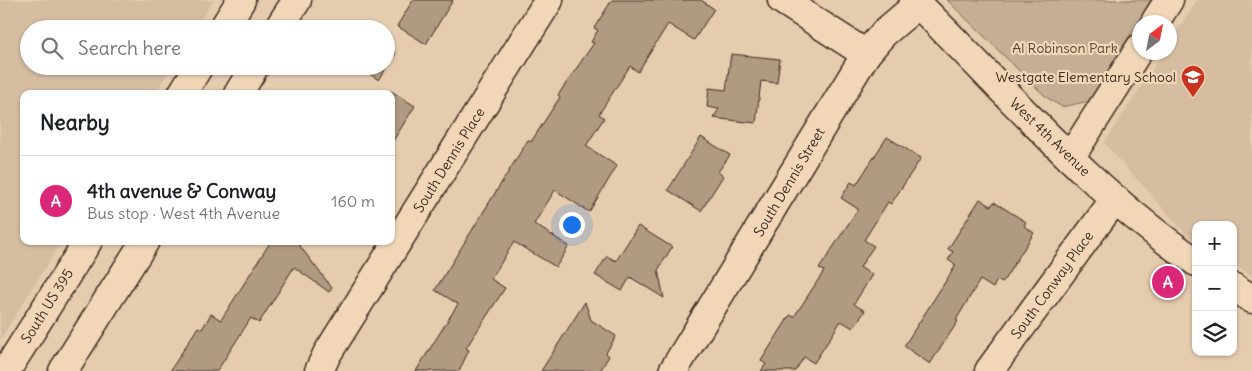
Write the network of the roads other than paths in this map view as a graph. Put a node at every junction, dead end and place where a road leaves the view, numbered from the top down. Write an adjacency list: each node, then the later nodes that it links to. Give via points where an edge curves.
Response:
1 (241, 0): 8 (main road)
2 (296, 0): 9 (main road)
3 (549, 0): 25 (main road, South Dennis Place)
4 (782, 0): 10 (main road)
5 (1169, 0): 7 (main road)
6 (916, 2): 10 (main road, South Dennis Street); 16 (main road, West 4th Avenue)
7 (1159, 15)
8 (229, 20)
9 (284, 20)
10 (866, 54): 26 (main road, South Dennis Street)
11 (1132, 60): 16 (main road)
12 (194, 75): 14 (main road)
13 (250, 75): 15 (main road)
14 (184, 90)
15 (240, 90)
16 (1070, 158): 17 (main road, West 4th Avenue)
17 (1115, 199): 20 (main road, West 4th Avenue); 27 (main road, South Conway Place)
18 (85, 245): 23 (main road, South US 395)
19 (142, 245): 24 (main road)
20 (1192, 259)
21 (1237, 290): 22 (main road)
22 (1252, 299)
23 (6, 371)
24 (63, 371)
25 (319, 371)
26 (673, 371)
27 (989, 371)

